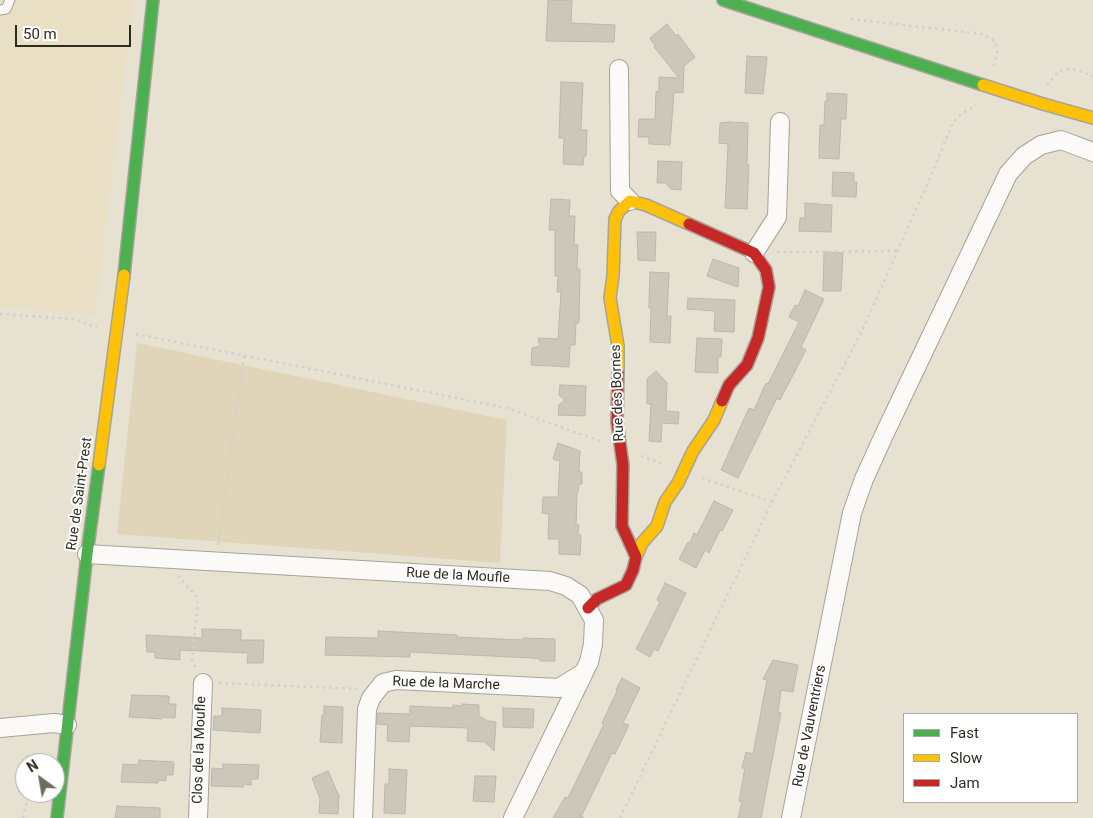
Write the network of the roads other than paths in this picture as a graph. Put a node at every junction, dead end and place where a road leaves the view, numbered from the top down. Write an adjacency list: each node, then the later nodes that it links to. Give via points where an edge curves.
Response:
1 (10, 0): 4 (lane, via 6,8)
2 (153, 0): 10 (main road)
3 (723, 0): 7 (main road, bridge)
4 (0, 10)
5 (619, 69): 11 (street, via 620,191)
6 (154, 98): 10 (main road)
7 (1093, 118)
8 (780, 122): 12 (street, via 777,217)
9 (1093, 152): 24 (street, Rue de Vauventriers, via 1061,140 1024,156 1008,174 864,479 852,513)
10 (134, 175): 13 (main road, Rue de Saint-Prest)
11 (630, 201): 12 (main road); 14 (main road, Rue des Bornes, via 615,219 610,298 618,346 617,422 623,466 622,526)
12 (754, 253): 14 (main road, via 766,270 769,287 758,338 747,365 729,385 714,420 665,502 657,526 642,543)
13 (87, 554): 15 (street, Rue de la Moufle, via 550,580 580,595); 18 (main road, Rue de Saint-Prest)
14 (636, 557): 15 (main road, via 626,585 598,598)
15 (588, 608): 16 (street, Rue de la Moufle, via 594,620 594,630 589,662)
16 (584, 672): 22 (street, Rue de la Marche, via 559,688 396,680 384,683 371,698 367,709); 23 (street, Rue de la Moufle)
17 (203, 683): 21 (street, Clos de la Moufle)
18 (67, 725): 19 (street, via 54,723); 20 (main road, Rue de Saint-Prest)
19 (0, 728)
20 (57, 818)
21 (198, 818)
22 (363, 818)
23 (513, 818)
24 (791, 818)

